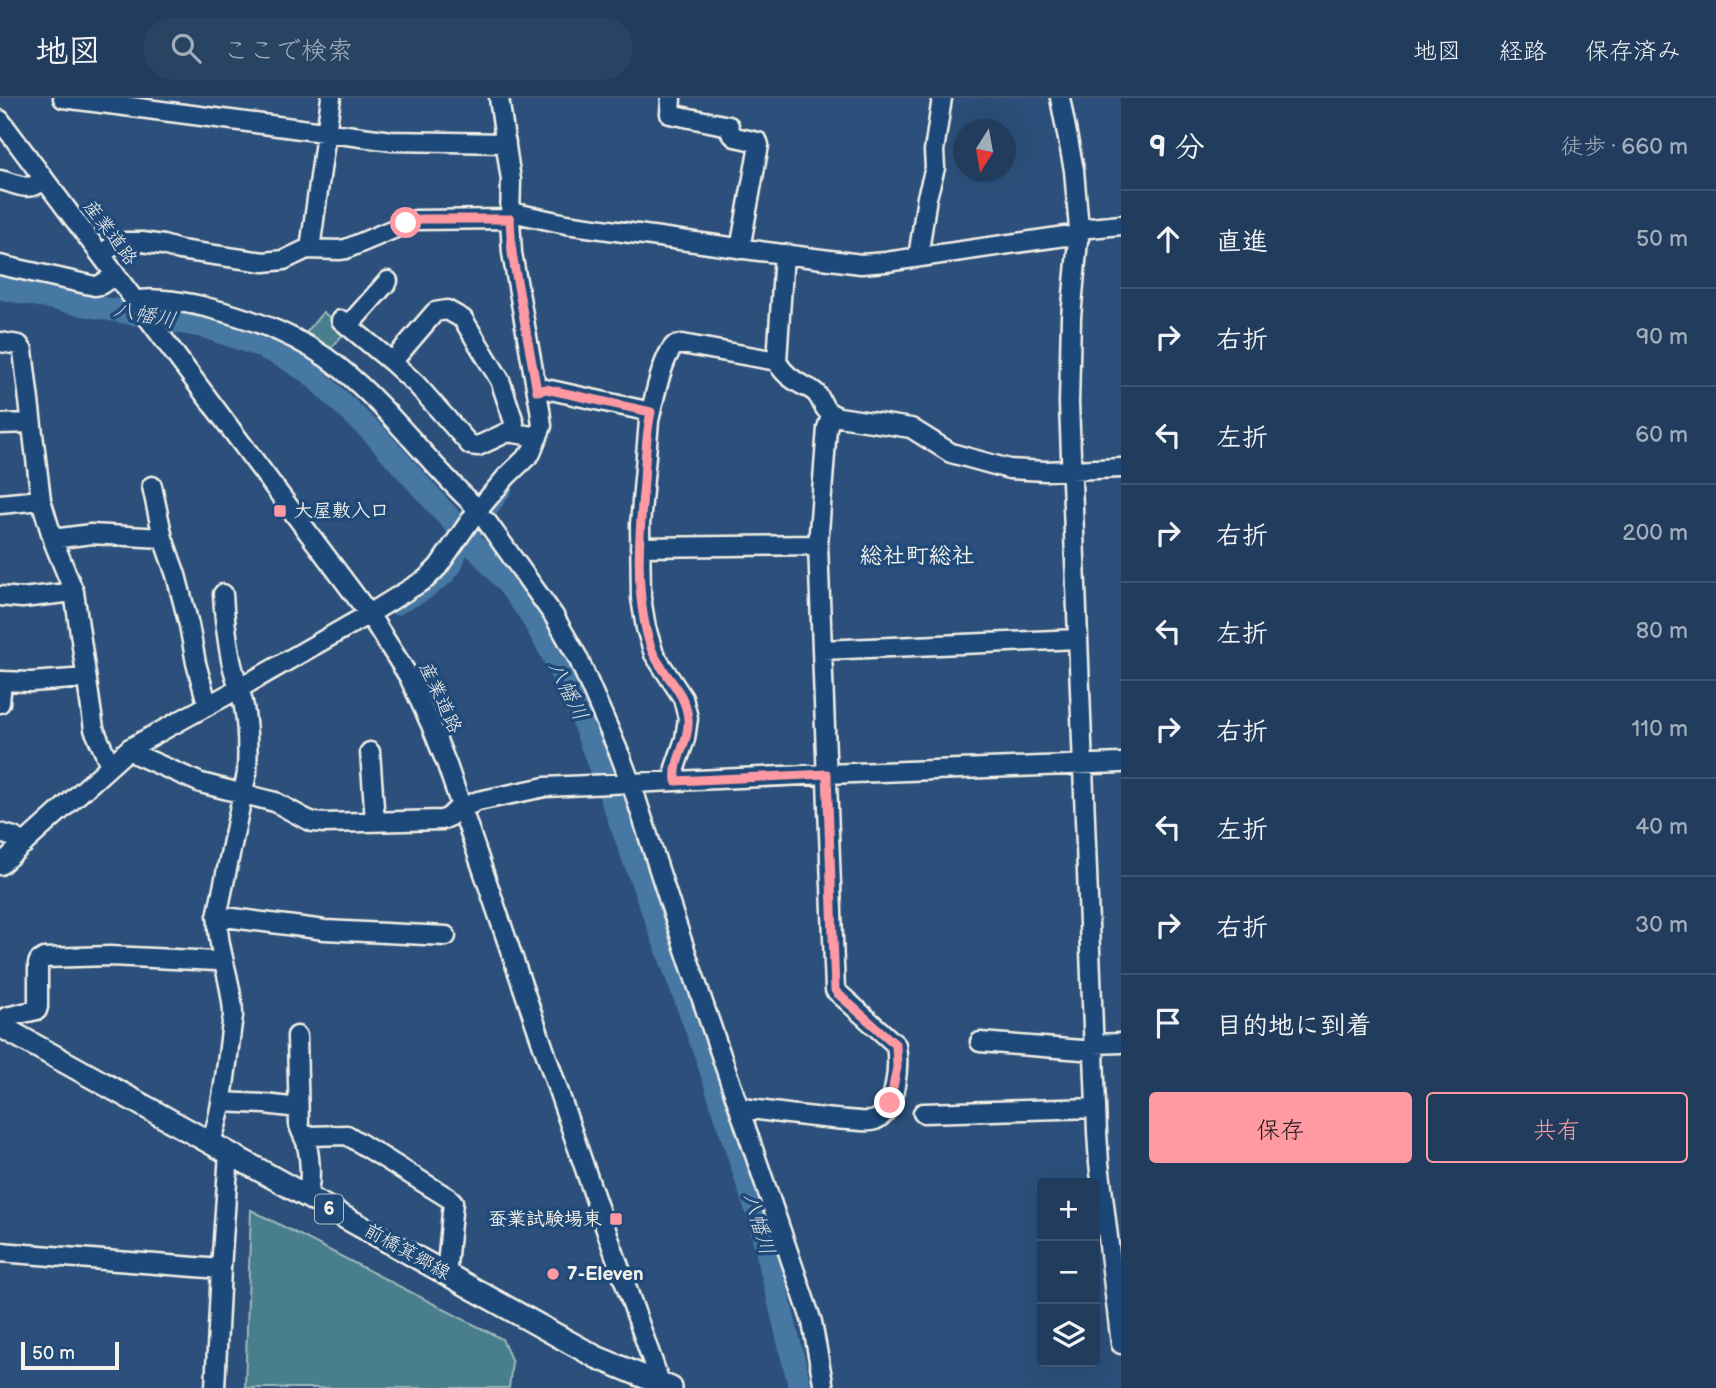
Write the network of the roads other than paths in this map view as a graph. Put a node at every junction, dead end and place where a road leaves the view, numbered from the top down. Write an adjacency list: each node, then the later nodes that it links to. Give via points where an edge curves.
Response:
1 (63, 98): 7 (street)
2 (331, 98): 10 (street)
3 (499, 98): 11 (street)
4 (671, 98): 18 (street, via 670,114 729,126 735,137 758,142)
5 (942, 98): 21 (street)
6 (1060, 98): 16 (street, via 1074,170)
7 (156, 104): 8 (street)
8 (192, 107): 10 (street)
9 (0, 120): 13 (street, 産業道路)
10 (327, 133): 11 (street, via 392,141); 17 (street)
11 (506, 144): 14 (street)
12 (0, 180): 13 (street, via 27,187)
13 (44, 180): 20 (street, 産業道路)
14 (511, 216): 17 (street, via 415,220 346,249); 18 (street); 29 (street, via 512,253)
15 (1121, 225): 16 (street)
16 (1079, 234): 21 (street); 37 (street, via 1069,344)
17 (310, 249): 20 (street, via 284,260 264,262 142,242 121,243)
18 (740, 249): 19 (street)
19 (784, 254): 21 (street, via 860,264); 27 (street)
20 (101, 255): 23 (street, 産業道路)
21 (921, 257)
22 (0, 265): 23 (street, via 95,286)
23 (116, 275): 25 (street, 産業道路)
24 (388, 281): 28 (street, via 345,323)
25 (135, 301): 41 (street, via 153,298 230,313 288,334 317,352 364,389); 49 (street, 産業道路)
26 (0, 342): 32 (street, via 19,345 23,351)
27 (777, 361): 30 (street, via 674,346 667,355); 31 (street, via 791,378 814,391)
28 (392, 362): 34 (street, via 470,445); 34 (street, via 435,312 447,310 463,319 503,387 514,422)
29 (537, 391): 30 (street, via 546,389); 35 (street, via 542,426)
30 (651, 412): 45 (street)
31 (832, 414): 37 (street, via 911,428 951,453 1009,469); 44 (street)
32 (31, 423): 33 (street); 39 (street)
33 (0, 424)
34 (512, 433): 35 (street)
35 (538, 436): 41 (street, via 531,453 507,476)
36 (1121, 468): 37 (street)
37 (1072, 470): 50 (street)
38 (152, 486): 42 (street)
39 (41, 500): 40 (street); 43 (street)
40 (0, 505)
41 (480, 516): 49 (street, via 426,579); 64 (street, via 554,616 578,658)
42 (163, 538): 43 (street, via 91,534); 56 (street)
43 (53, 539): 46 (street)
44 (818, 545): 45 (street); 51 (street)
45 (640, 547): 63 (street, via 646,628 654,653 683,698 688,718)
46 (74, 592): 48 (street); 52 (street)
47 (223, 594): 54 (street)
48 (0, 596)
49 (369, 614): 54 (street); 66 (street, 産業道路, via 421,701)
50 (1078, 639): 51 (street); 60 (street)
51 (822, 649): 62 (street)
52 (86, 678): 53 (street); 61 (street, via 96,736)
53 (1, 681): 55 (street)
54 (238, 689): 56 (street); 65 (street, via 248,733)
55 (0, 702)
56 (210, 704): 57 (street)
57 (130, 748): 61 (street); 65 (street, via 190,778)
58 (370, 752): 67 (street)
59 (1121, 763): 60 (street)
60 (1083, 764): 62 (street); 78 (street)
61 (110, 765): 69 (street)
62 (827, 774): 63 (street); 82 (street, via 835,990 896,1045 890,1103 871,1121)
63 (676, 781): 64 (street)
64 (628, 783): 66 (street, via 545,787); 82 (street)
65 (242, 793): 67 (street, via 275,802 313,822); 71 (street)
66 (461, 808): 67 (street, via 442,820); 92 (street, 産業道路)
67 (374, 821)
68 (0, 833): 69 (street)
69 (24, 844): 70 (street)
70 (0, 865)
71 (217, 916): 72 (street, via 325,930); 73 (street)
72 (446, 936)
73 (223, 959): 74 (street, via 44,958 38,964 37,1010); 79 (street, via 233,1010)
74 (3, 1023): 85 (main road, 前橋箕郷線 / 6)
75 (297, 1036): 80 (street)
76 (979, 1042): 78 (street)
77 (1121, 1044): 78 (street)
78 (1094, 1048): 81 (street)
79 (221, 1102): 80 (street); 85 (street)
80 (298, 1108): 84 (street, via 299,1129)
81 (1096, 1108): 83 (street); 91 (street)
82 (740, 1110): 94 (street, via 813,1322)
83 (923, 1113)
84 (305, 1138): 87 (street, via 310,1188); 90 (street, via 347,1135 450,1199)
85 (209, 1143): 86 (main road, 前橋箕郷線 / 6)
86 (229, 1153): 87 (main road, 前橋箕郷線 / 6); 89 (street)
87 (306, 1196): 90 (main road, 前橋箕郷線 / 6)
88 (0, 1252): 89 (street)
89 (221, 1269): 93 (street)
90 (444, 1273): 92 (main road, 前橋箕郷線 / 6, via 596,1357)
91 (1121, 1344)
92 (665, 1387)
93 (215, 1388)
94 (824, 1388)

